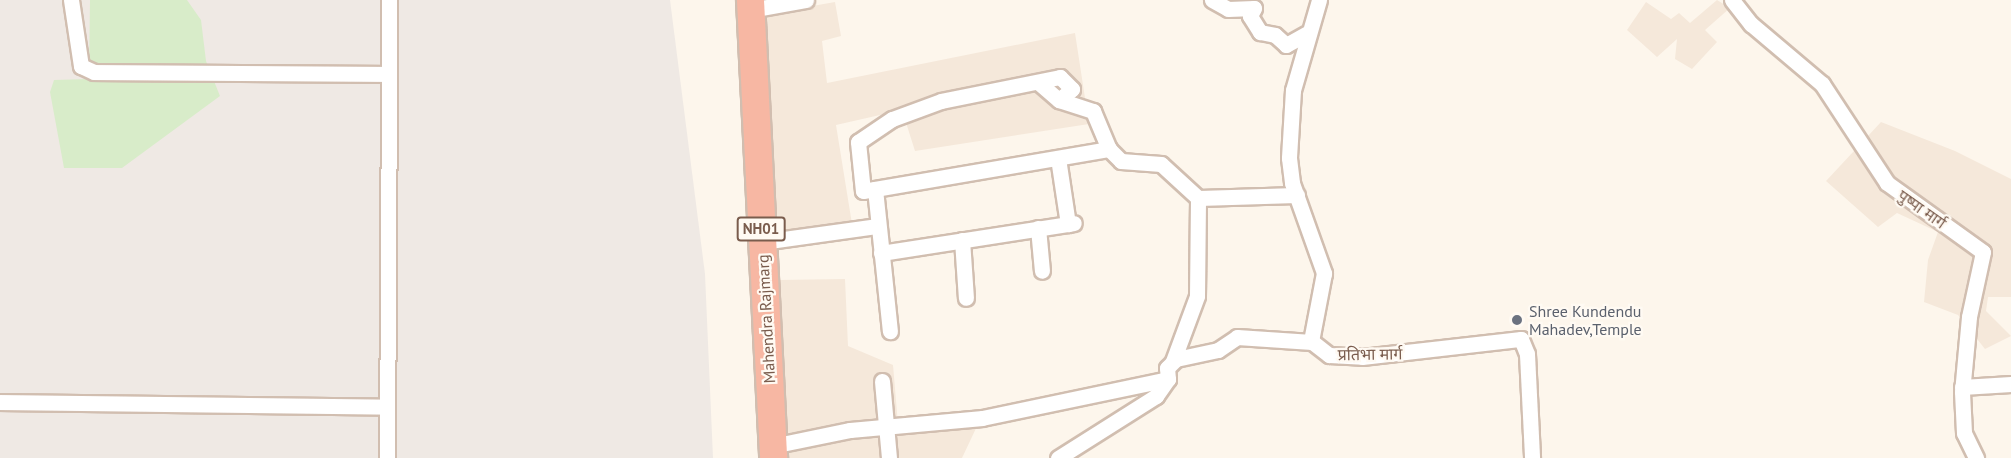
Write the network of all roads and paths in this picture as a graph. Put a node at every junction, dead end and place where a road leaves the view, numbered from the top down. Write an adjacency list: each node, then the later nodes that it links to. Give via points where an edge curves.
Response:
1 (71, 0): 9 (street, via 81,66 94,72)
2 (389, 0): 9 (street)
3 (806, 0): 7 (street)
4 (1212, 0): 8 (street, via 1228,9 1254,8 1250,16 1260,32 1275,35 1286,45)
5 (1319, 0): 8 (street)
6 (1732, 0): 28 (street, पुष्पा मार्ग, via 1751,24 1822,84 1887,183 1983,252 1969,317)
7 (750, 5): 18 (highway, Mahendra Rajmarg / NH01)
8 (1306, 34): 13 (street, via 1293,90 1289,158)
9 (388, 74): 30 (street)
10 (1109, 150): 11 (street); 12 (street, via 1093,111 1059,100 1072,89 1060,77 941,101 892,118 858,142 863,191); 14 (street, via 1132,165 1161,164)
11 (1058, 158): 12 (street); 16 (street, via 1071,223)
12 (875, 189): 15 (street)
13 (1297, 195): 14 (street); 23 (street, via 1324,273)
14 (1198, 198): 24 (street, via 1197,296)
15 (878, 226): 18 (street); 19 (street)
16 (1038, 228): 17 (street); 20 (street)
17 (962, 240): 19 (street); 21 (street)
18 (762, 242): 32 (highway, Mahendra Rajmarg / NH01)
19 (881, 253): 22 (street)
20 (1042, 271)
21 (966, 298)
22 (890, 331)
23 (1312, 342): 24 (street, via 1237,337 1218,350); 36 (street, प्रतिभा मार्ग, via 1329,355 1362,357 1521,339 1527,354)
24 (1173, 361): 25 (street, via 1167,368)
25 (1168, 379): 31 (street, via 981,418); 35 (street, via 1143,406)
26 (882, 381): 31 (street)
27 (2011, 384): 28 (street)
28 (1962, 387): 37 (street, पुष्पा मार्ग, via 1964,433)
29 (0, 402): 30 (street)
30 (387, 407): 33 (street)
31 (888, 428): 32 (street, via 803,437); 34 (street)
32 (772, 452)
33 (387, 458)
34 (889, 458)
35 (1058, 458)
36 (1532, 458)
37 (1976, 458)

